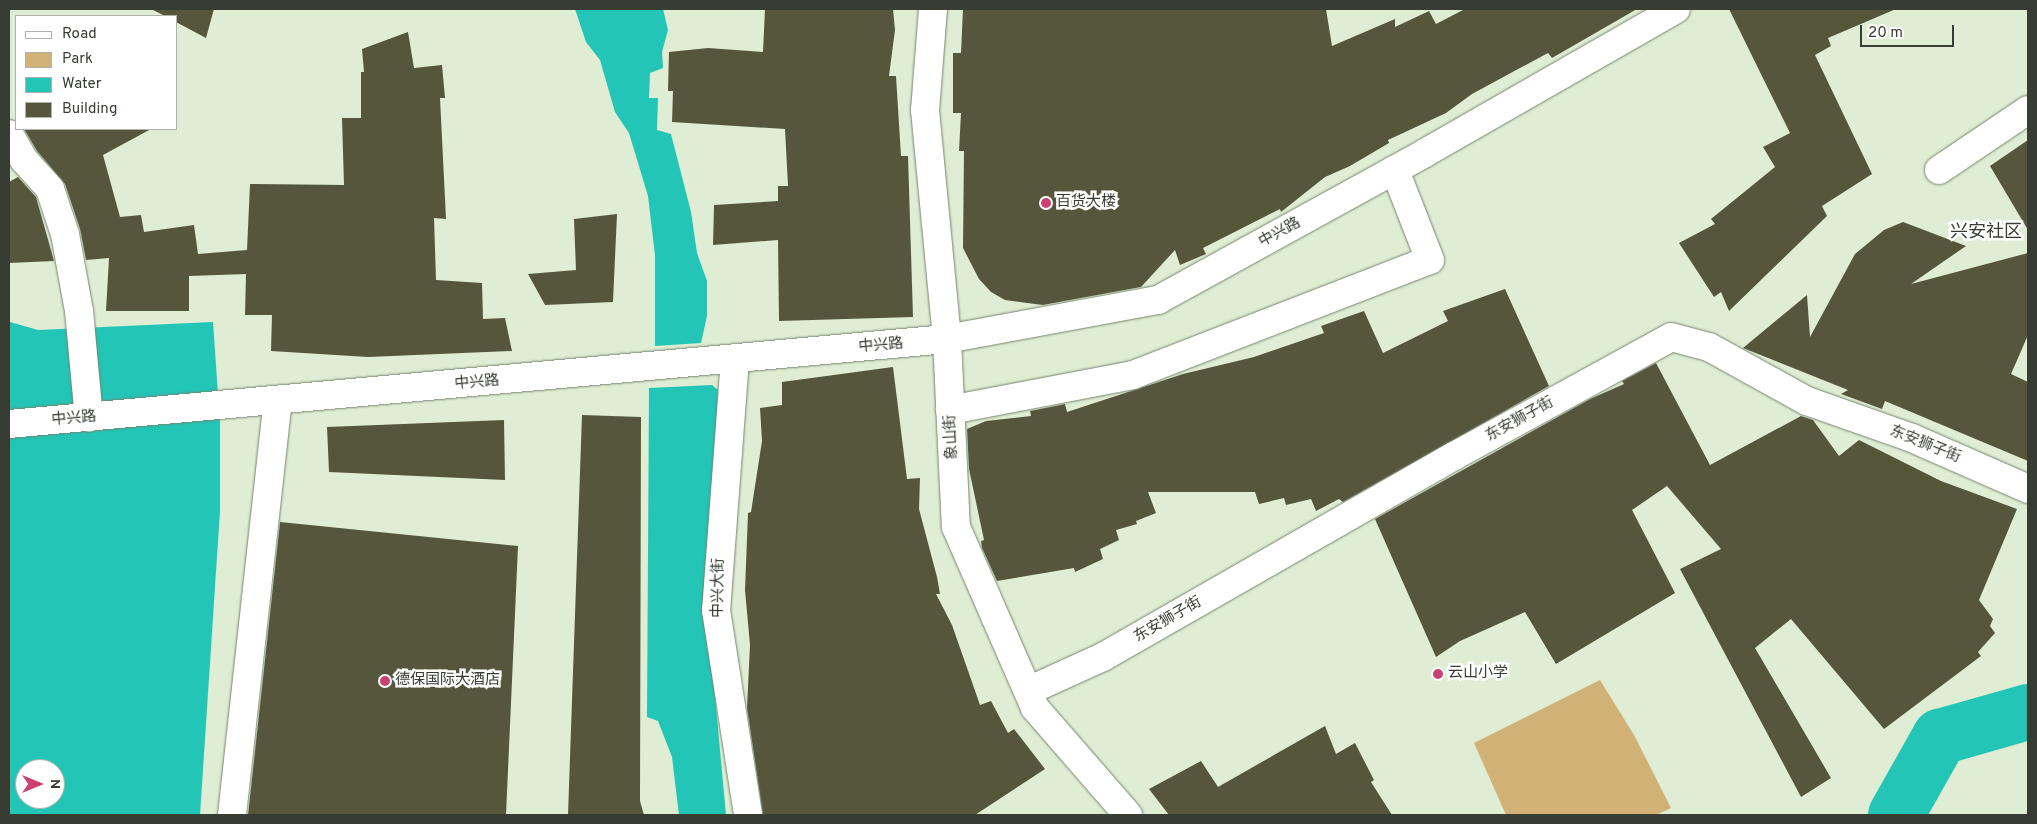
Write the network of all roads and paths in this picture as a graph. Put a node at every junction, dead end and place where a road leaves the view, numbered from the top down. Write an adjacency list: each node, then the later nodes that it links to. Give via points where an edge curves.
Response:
1 (933, 9): 7 (street, 象山街, via 925,110)
2 (1676, 9): 5 (street, 中兴路)
3 (2028, 110): 6 (street)
4 (9, 134): 11 (street, via 24,160 50,188 66,234 80,311)
5 (1395, 170): 7 (street, 中兴路, via 1158,300); 10 (street, via 1430,260 1133,375)
6 (1939, 170)
7 (947, 339): 8 (street, 中兴路); 10 (street, 象山街)
8 (734, 359): 9 (street, 中兴路); 16 (street, 中兴大街, via 716,610)
9 (278, 401): 11 (street, 中兴路); 15 (street)
10 (950, 410): 14 (street, 象山街, via 956,527)
11 (89, 418): 12 (street, 中兴路)
12 (9, 424)
13 (2028, 489): 14 (street, 东安狮子街, via 1912,438 1807,401 1709,347 1671,336 1103,657)
14 (1028, 691): 17 (street, 象山街, via 1035,708)
15 (232, 815)
16 (748, 815)
17 (1128, 815)

